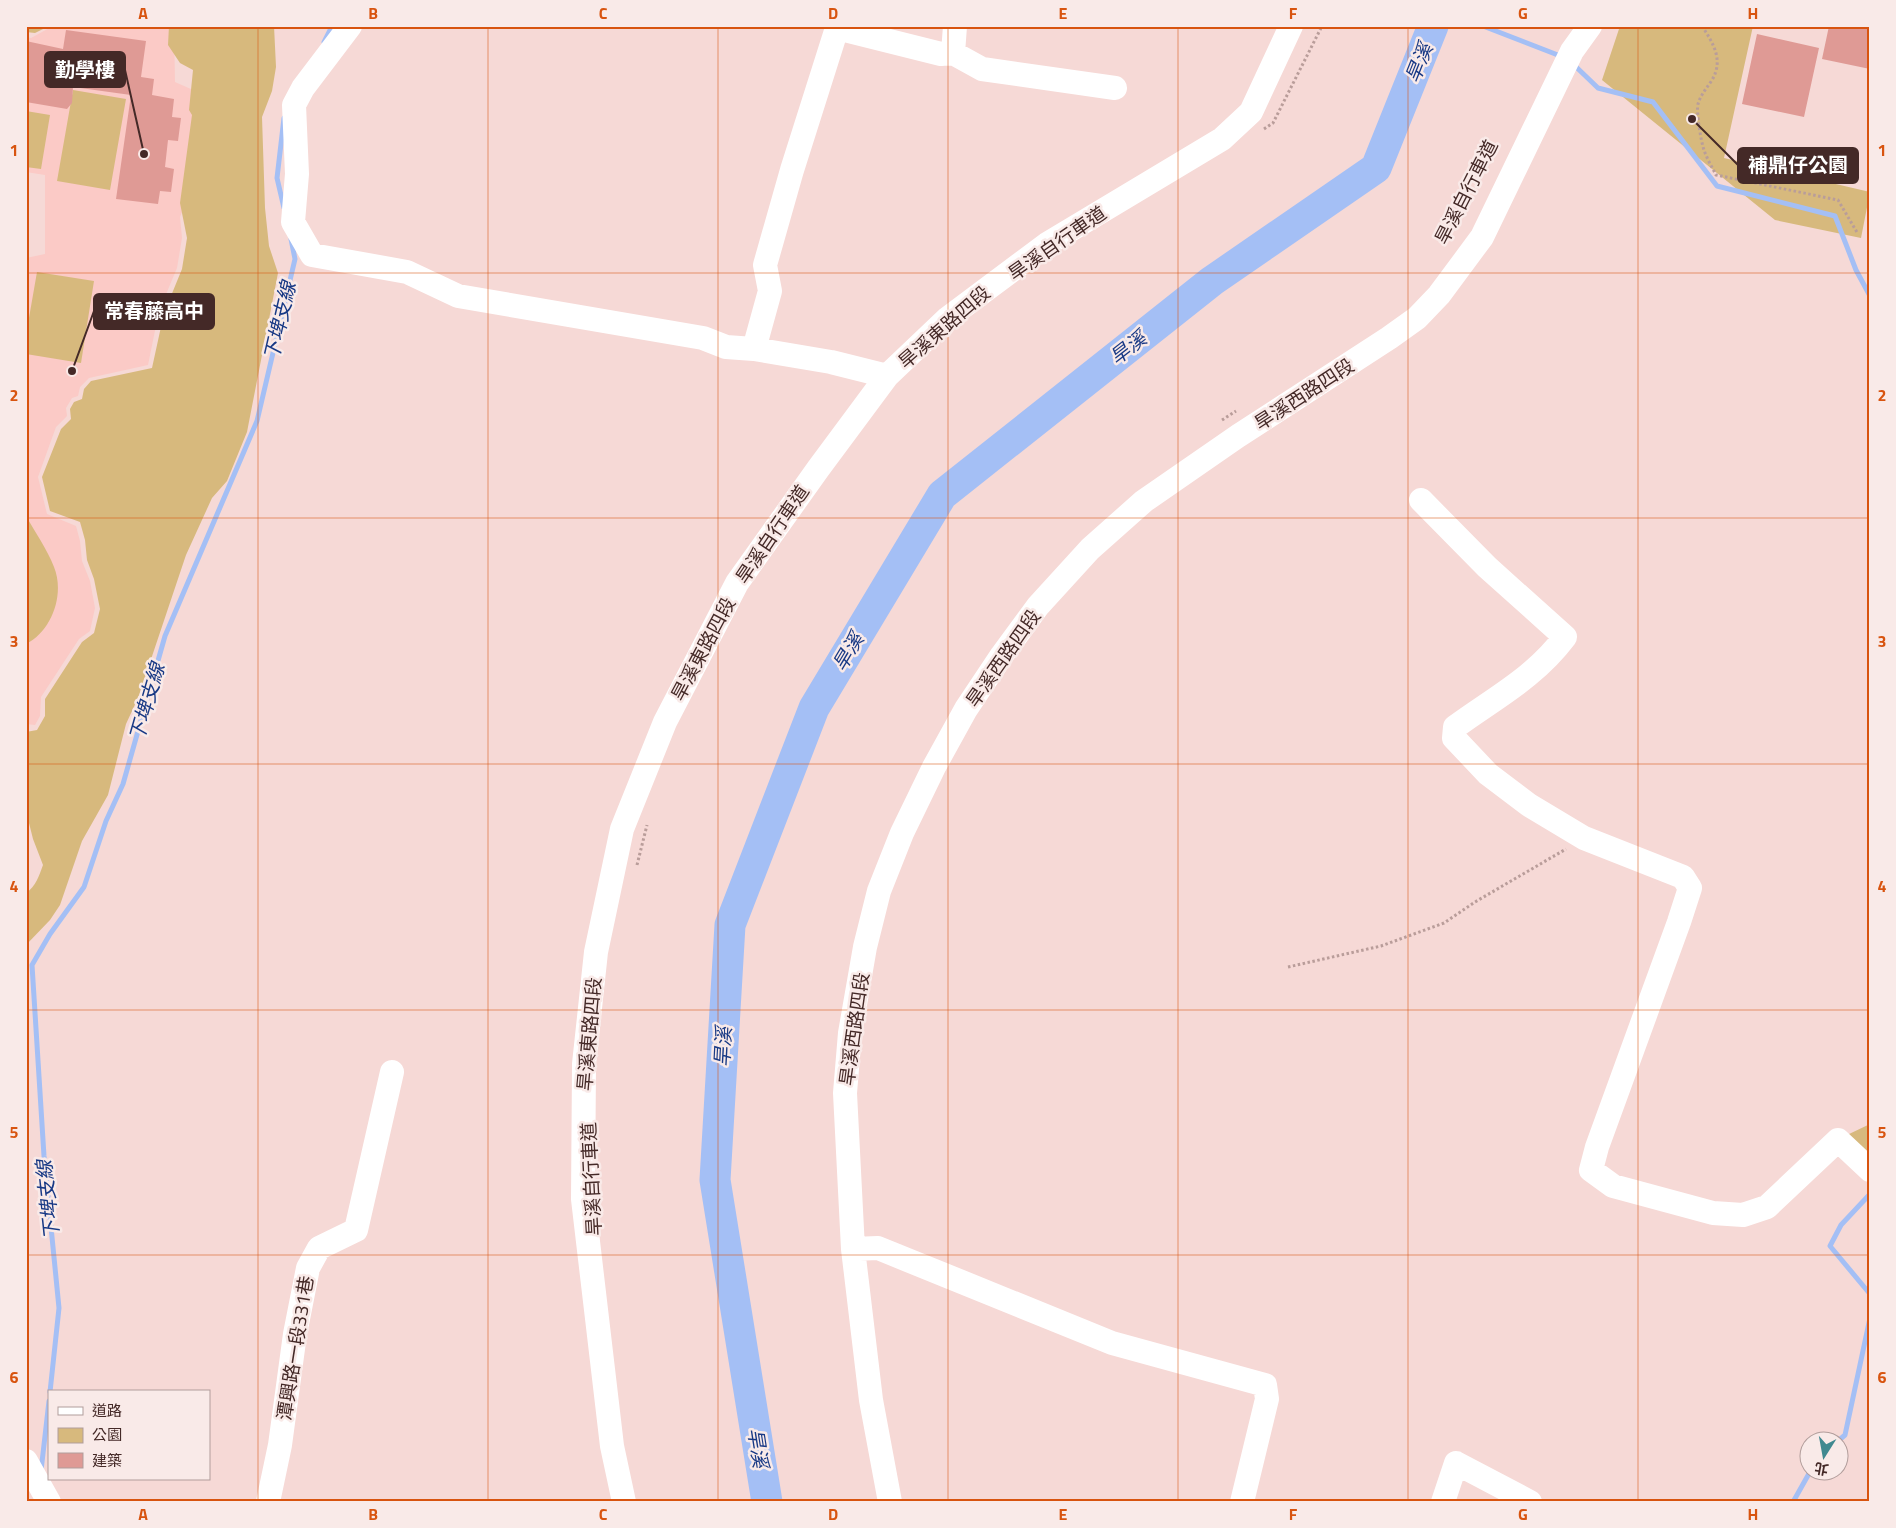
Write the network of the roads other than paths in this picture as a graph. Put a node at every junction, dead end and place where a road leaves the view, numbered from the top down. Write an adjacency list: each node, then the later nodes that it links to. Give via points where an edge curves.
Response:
1 (350, 26): 7 (street, via 294,105 297,174 293,222 312,255 407,272 458,296 702,338 726,347)
2 (955, 26): 5 (street)
3 (1291, 26): 8 (street, 旱溪東路四段, via 1251,112 1222,139 1047,244 948,318)
4 (1590, 26): 12 (street, 旱溪西路四段, via 1569,59 1482,237 1439,295 1417,318 1144,501 1090,549 1038,606 966,709 902,833 879,891 865,947 850,1033 844,1093)
5 (953, 53): 6 (street, via 982,69); 7 (street, via 941,54 837,28 766,264 770,291)
6 (1115, 88)
7 (754, 349): 8 (street, via 831,362)
8 (887, 376): 16 (street, 旱溪東路四段, via 737,583 665,722 622,829 596,952 584,1064 583,1199 612,1446)
9 (1421, 500): 11 (street, via 1565,637 1550,656 1520,683 1455,727 1454,738 1494,779 1529,805 1584,838 1683,877 1690,888 1590,1170 1612,1186 1712,1213 1743,1215 1767,1207 1838,1140)
10 (392, 1072): 15 (street, 潭興路一段331巷, via 356,1230 319,1248 308,1268)
11 (1870, 1170)
12 (853, 1249): 17 (street, 旱溪西路四段, via 871,1400); 18 (street, via 878,1248 1112,1343 1265,1386 1267,1399)
13 (26, 1461): 14 (street)
14 (49, 1502)
15 (268, 1502)
16 (624, 1502)
17 (890, 1502)
18 (1242, 1502)
19 (1443, 1502): 20 (street, via 1456,1463)
20 (1530, 1502)

